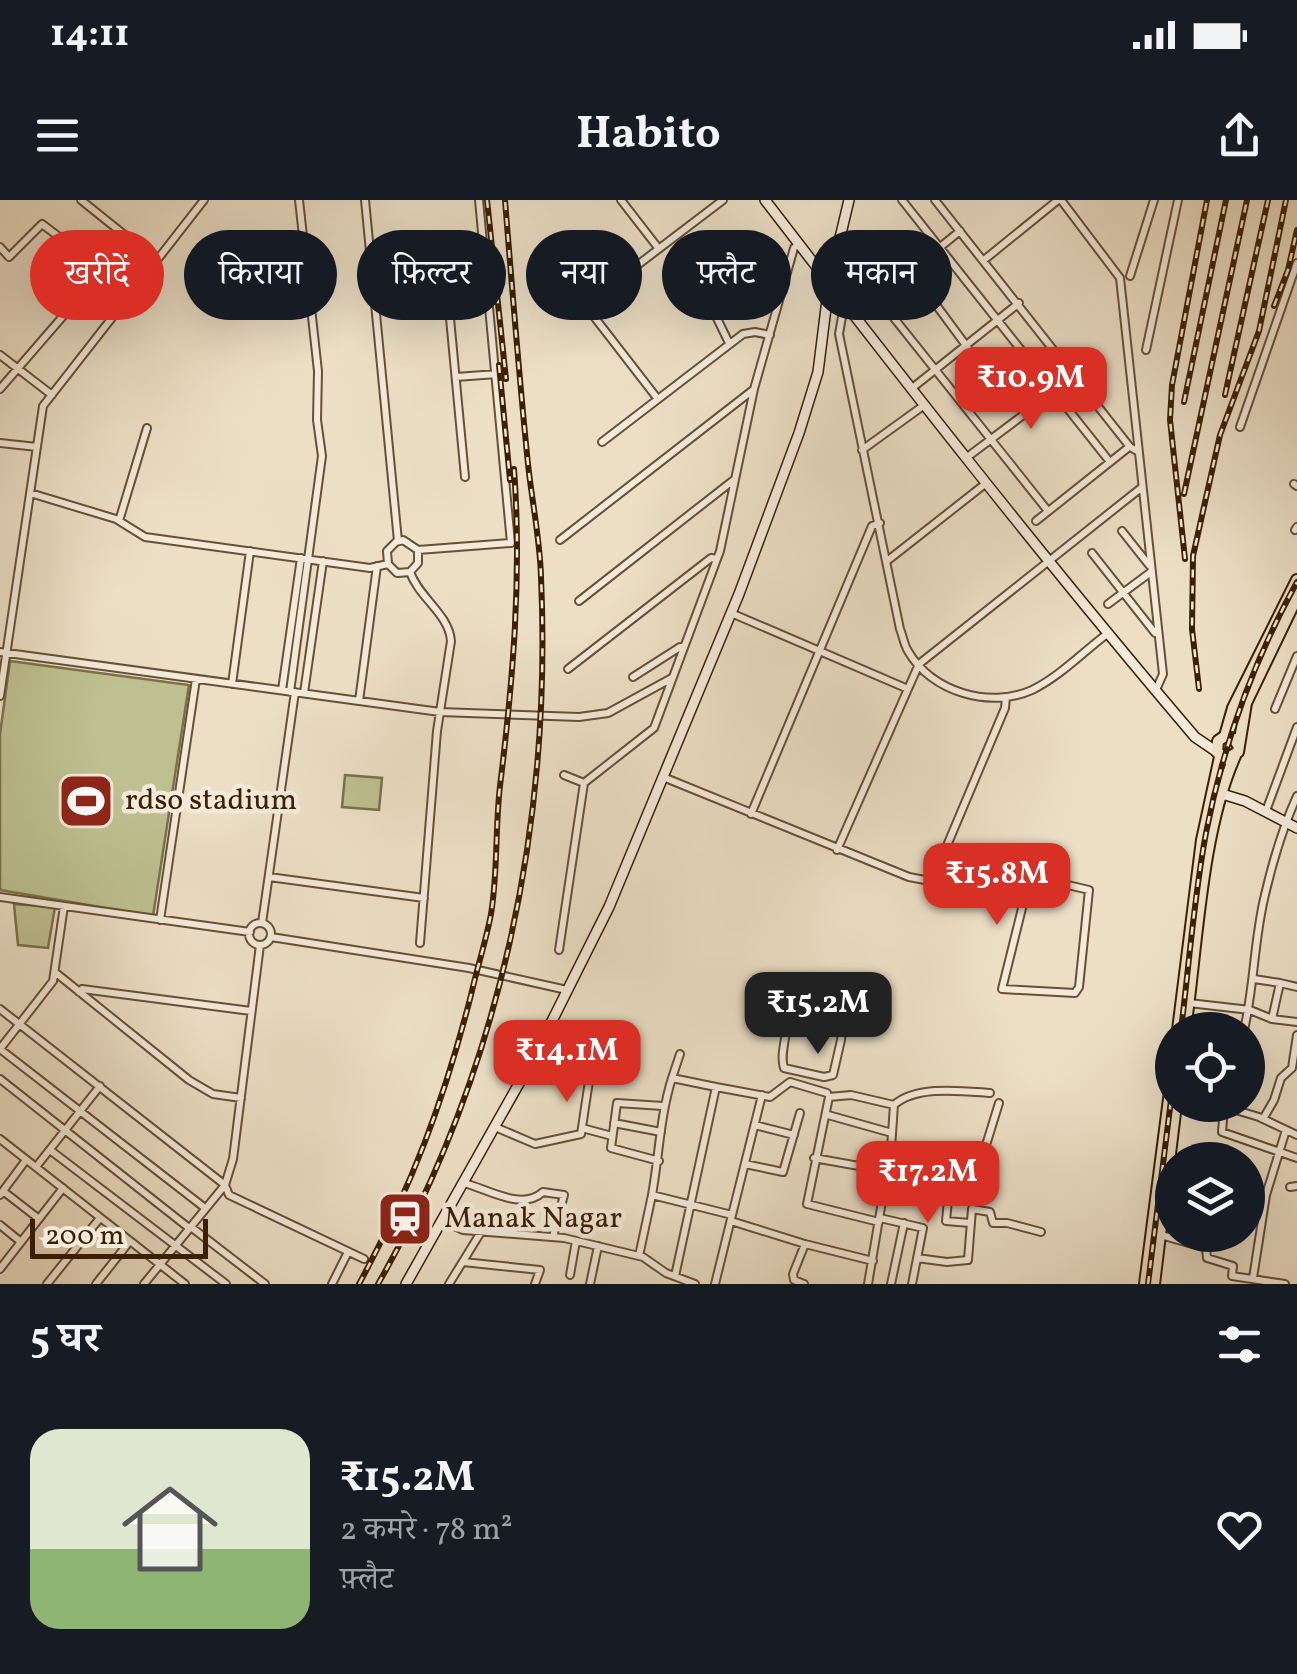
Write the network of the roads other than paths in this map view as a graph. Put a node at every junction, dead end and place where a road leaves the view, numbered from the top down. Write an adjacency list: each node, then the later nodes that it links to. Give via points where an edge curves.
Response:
1 (80, 200): 15 (street)
2 (204, 200): 25 (street)
3 (300, 200): 87 (street, via 322,456)
4 (365, 200): 16 (street)
5 (479, 200): 51 (street)
6 (621, 200): 24 (street)
7 (723, 200): 24 (street)
8 (765, 200): 22 (street)
9 (850, 200): 17 (street)
10 (902, 200): 18 (street)
11 (935, 200): 19 (street)
12 (1060, 200): 26 (street); 69 (street, via 1120,278)
13 (1154, 200): 30 (street)
14 (1178, 200): 46 (street)
15 (118, 230)
16 (368, 230)
17 (842, 230)
18 (926, 230)
19 (960, 231): 21 (street); 26 (street)
20 (30, 236): 23 (street, via 9,256)
21 (952, 238)
22 (798, 244): 27 (street); 43 (street)
23 (0, 247)
24 (659, 249): 59 (street, via 585,305)
25 (164, 253)
26 (984, 260): 31 (street)
27 (811, 261)
28 (952, 263): 42 (street)
29 (1297, 263): 61 (street)
30 (1130, 276)
31 (1019, 304): 42 (street); 52 (street)
32 (59, 320): 49 (street)
33 (111, 320): 58 (street)
34 (377, 320): 83 (street)
35 (450, 320): 53 (street)
36 (718, 320): 44 (street)
37 (824, 320): 101 (street, via 818,372 799,433)
38 (842, 320): 68 (street)
39 (855, 320): 56 (street)
40 (895, 320): 50 (street)
41 (946, 320): 45 (street)
42 (998, 320): 45 (street); 57 (street)
43 (770, 334): 44 (street, via 742,334); 55 (street)
44 (730, 343): 59 (street)
45 (964, 346): 48 (street); 50 (street)
46 (1146, 350)
47 (0, 356): 49 (street)
48 (982, 367)
49 (17, 369): 54 (street); 58 (street)
50 (935, 370): 56 (street); 63 (street)
51 (497, 374): 53 (street); 84 (street, via 511,543)
52 (1075, 376): 57 (street); 66 (street)
53 (456, 378): 72 (street)
54 (0, 389)
55 (754, 389): 73 (street); 82 (street)
56 (910, 390): 60 (street)
57 (1055, 392): 63 (street); 71 (street)
58 (52, 394): 67 (street, via 43,406)
59 (657, 398): 64 (street)
60 (923, 406): 68 (street); 70 (street)
61 (1240, 427)
62 (147, 428): 79 (street)
63 (990, 440): 70 (street); 77 (street)
64 (602, 442)
65 (0, 443): 67 (street)
66 (1130, 446): 69 (street); 71 (street)
67 (37, 447): 76 (street)
68 (862, 450): 80 (street)
69 (1138, 451): 75 (street)
70 (964, 459): 74 (street)
71 (1110, 462): 77 (street)
72 (466, 478)
73 (735, 479): 88 (street); 99 (street)
74 (985, 484): 90 (street); 91 (street)
75 (1142, 487): 91 (street); 94 (street)
76 (30, 493): 79 (street); 106 (street)
77 (1048, 511): 78 (street)
78 (1036, 520)
79 (119, 521): 85 (street, via 144,536)
80 (880, 522): 90 (street); 105 (street, via 872,526)
81 (1122, 531): 94 (street)
82 (560, 540)
83 (398, 542): 84 (street); 92 (street, via 387,551)
84 (418, 550): 95 (street)
85 (250, 551): 87 (street); 113 (street)
86 (1092, 553): 97 (street)
87 (305, 559): 89 (street); 116 (street)
88 (717, 559): 104 (street); 109 (street)
89 (323, 561): 93 (street); 117 (street)
90 (887, 561): 108 (street, via 900,629)
91 (1047, 562): 102 (street); 108 (street)
92 (388, 564): 93 (street); 95 (street)
93 (377, 566): 120 (street)
94 (1150, 569): 97 (street); 103 (street)
95 (410, 572): 122 (street, via 450,629)
96 (1297, 580): 125 (main road)
97 (1123, 593): 100 (street); 103 (street)
98 (1297, 598): 126 (main road, via 1246,703)
99 (579, 601)
100 (1108, 604)
101 (730, 613): 105 (street); 129 (street)
102 (1107, 634): 115 (street); 119 (street, via 1037,688)
103 (1157, 634): 115 (street, via 1163,674)
104 (684, 648): 110 (street); 111 (street)
105 (818, 651): 114 (street); 134 (street)
106 (3, 652): 112 (street); 118 (street)
107 (1297, 656): 121 (street)
108 (920, 664): 114 (street); 119 (street, via 959,692)
109 (568, 670)
110 (632, 677)
111 (673, 677): 122 (street, via 608,712 579,717); 130 (street, via 654,728)
112 (196, 678): 113 (street); 144 (street)
113 (232, 684): 116 (street)
114 (908, 690): 137 (street)
115 (1156, 691): 124 (street)
116 (289, 692): 117 (street); 138 (street)
117 (304, 694): 120 (street)
118 (0, 696)
119 (1006, 697): 139 (street)
120 (360, 701): 122 (street)
121 (1275, 709)
122 (440, 712): 142 (street)
123 (1297, 727): 133 (street)
124 (1195, 737): 125 (street); 127 (street)
125 (1223, 737): 126 (main road, via 1234,739); 127 (main road)
126 (1236, 750): 127 (main road, via 1226,759); 131 (main road)
127 (1218, 754): 147 (main road)
128 (564, 774): 130 (street)
129 (662, 777): 134 (street); 157 (street)
130 (584, 782): 151 (street)
131 (1220, 794): 133 (street); 147 (main road)
132 (1297, 796): 135 (street)
133 (1266, 811): 135 (street)
134 (751, 814): 137 (street)
135 (1286, 822): 136 (street); 153 (street, via 1263,901)
136 (1297, 828)
137 (837, 850): 139 (street)
138 (269, 876): 142 (street); 145 (street)
139 (932, 882): 140 (street)
140 (1010, 896)
141 (0, 897): 143 (street)
142 (424, 898): 149 (street)
143 (64, 906): 144 (street); 152 (street)
144 (160, 920): 146 (street)
145 (262, 923): 146 (street); 148 (street)
146 (250, 932): 150 (street)
147 (1194, 934): 160 (main road); 164 (main road)
148 (271, 937): 150 (street); 157 (street)
149 (420, 943)
150 (260, 945): 163 (street)
151 (559, 950)
152 (56, 973): 158 (street); 169 (street)
153 (1254, 979): 154 (street); 162 (street)
154 (1280, 983): 156 (street); 167 (street)
155 (1079, 987): 155 (street, via 1090,890 1030,876 1002,990 1075,993)
156 (1297, 987)
157 (567, 990): 194 (street)
158 (80, 992): 163 (street); 181 (street, via 189,1080 213,1094)
159 (844, 1000): 172 (street, via 836,1068)
160 (1189, 1003): 162 (street); 165 (main road)
161 (0, 1008): 169 (street)
162 (1250, 1010): 167 (street)
163 (252, 1011): 181 (street)
164 (1184, 1012)
165 (1187, 1012)
166 (786, 1015): 172 (street, via 784,1068)
167 (1272, 1019): 168 (street)
168 (1297, 1022)
169 (21, 1023): 176 (street); 185 (street, via 0,1050)
170 (1297, 1035): 188 (street, via 1292,1068)
171 (680, 1054): 173 (street)
172 (826, 1076): 180 (street)
173 (672, 1078): 177 (street); 184 (street)
174 (0, 1079): 196 (street)
175 (589, 1081): 195 (street)
176 (100, 1086): 185 (street); 217 (street)
177 (716, 1087): 179 (street); 221 (street)
178 (990, 1092): 183 (street, via 936,1092)
179 (762, 1095): 180 (street, via 777,1095 790,1082); 193 (street)
180 (828, 1095): 183 (street); 206 (street)
181 (240, 1098): 217 (street)
182 (1000, 1103): 213 (street, via 982,1166 974,1172)
183 (894, 1105): 199 (street)
184 (664, 1106): 192 (street, via 617,1103); 198 (street)
185 (80, 1112): 196 (street); 222 (street)
186 (800, 1113): 200 (street)
187 (828, 1115): 199 (street)
188 (1265, 1116)
189 (1265, 1120): 197 (street)
190 (1166, 1122): 273 (main road)
191 (1222, 1122): 205 (street, via 1222,1132)
192 (614, 1123): 198 (street); 202 (street)
193 (754, 1125): 200 (street); 210 (street)
194 (495, 1127): 195 (street, via 535,1144 581,1134); 216 (street)
195 (582, 1128): 202 (street)
196 (65, 1130): 204 (street); 231 (street)
197 (1286, 1130): 201 (street); 205 (street)
198 (661, 1132): 209 (street)
199 (892, 1134): 214 (street)
200 (794, 1135): 210 (street, via 783,1172)
201 (1297, 1135)
202 (612, 1136): 209 (street, via 612,1148)
203 (0, 1139): 208 (street)
204 (50, 1150): 212 (street); 239 (street)
205 (1280, 1152): 207 (street); 253 (street)
206 (814, 1158): 214 (street); 226 (street, via 807,1204)
207 (1297, 1158)
208 (27, 1160): 212 (street); 219 (street)
209 (659, 1160): 220 (street)
210 (745, 1164): 224 (street)
211 (939, 1166): 213 (street)
212 (36, 1168): 218 (street)
213 (951, 1168): 215 (street)
214 (887, 1172): 215 (street); 226 (street)
215 (949, 1182): 229 (street, via 946,1221)
216 (464, 1183): 227 (street); 234 (street, via 524,1202 544,1192 564,1195)
217 (224, 1184): 222 (street); 241 (street, via 229,1195)
218 (63, 1188): 223 (street); 225 (street)
219 (2, 1193): 225 (street)
220 (652, 1195): 221 (street); 244 (street)
221 (691, 1205): 224 (street); 251 (street)
222 (206, 1208): 231 (street)
223 (100, 1218): 236 (street); 255 (street)
224 (732, 1218): 238 (street); 268 (street)
225 (39, 1219): 237 (street)
226 (879, 1220): 228 (street); 247 (street)
227 (444, 1221): 232 (street); 262 (street)
228 (904, 1223): 245 (street, via 923,1228); 271 (street)
229 (970, 1223): 233 (street, via 972,1209 990,1212 992,1224); 245 (street, via 968,1260)
230 (0, 1225): 237 (street)
231 (190, 1227): 239 (street); 260 (street)
232 (481, 1232): 234 (street); 248 (street)
233 (1041, 1232)
234 (553, 1237): 235 (street)
235 (576, 1240): 240 (street); 252 (street)
236 (130, 1241): 249 (street); 256 (street)
237 (21, 1242): 250 (street)
238 (805, 1244): 247 (street); 269 (street, via 793,1274)
239 (176, 1246): 249 (street); 259 (street)
240 (598, 1246): 244 (street); 265 (street)
241 (348, 1252): 246 (street); 261 (street)
242 (1158, 1252): 274 (main road)
243 (1206, 1252): 254 (street, via 1206,1258 1234,1266)
244 (639, 1256): 251 (street)
245 (917, 1258): 272 (street)
246 (364, 1259)
247 (873, 1261): 270 (street)
248 (463, 1262): 263 (street); 264 (street, via 540,1270)
249 (160, 1264): 257 (street); 258 (street)
250 (0, 1269)
251 (672, 1275): 266 (street); 267 (street)
252 (570, 1276)
253 (1253, 1278): 254 (street); 275 (street)
254 (1234, 1280)
255 (47, 1284)
256 (96, 1284)
257 (144, 1284)
258 (183, 1284)
259 (226, 1284)
260 (266, 1284)
261 (332, 1284)
262 (406, 1284)
263 (449, 1284)
264 (536, 1284)
265 (590, 1284)
266 (665, 1284)
267 (695, 1284)
268 (715, 1284)
269 (804, 1284)
270 (868, 1284)
271 (890, 1284)
272 (912, 1284)
273 (1145, 1284)
274 (1154, 1284)
275 (1284, 1284)

